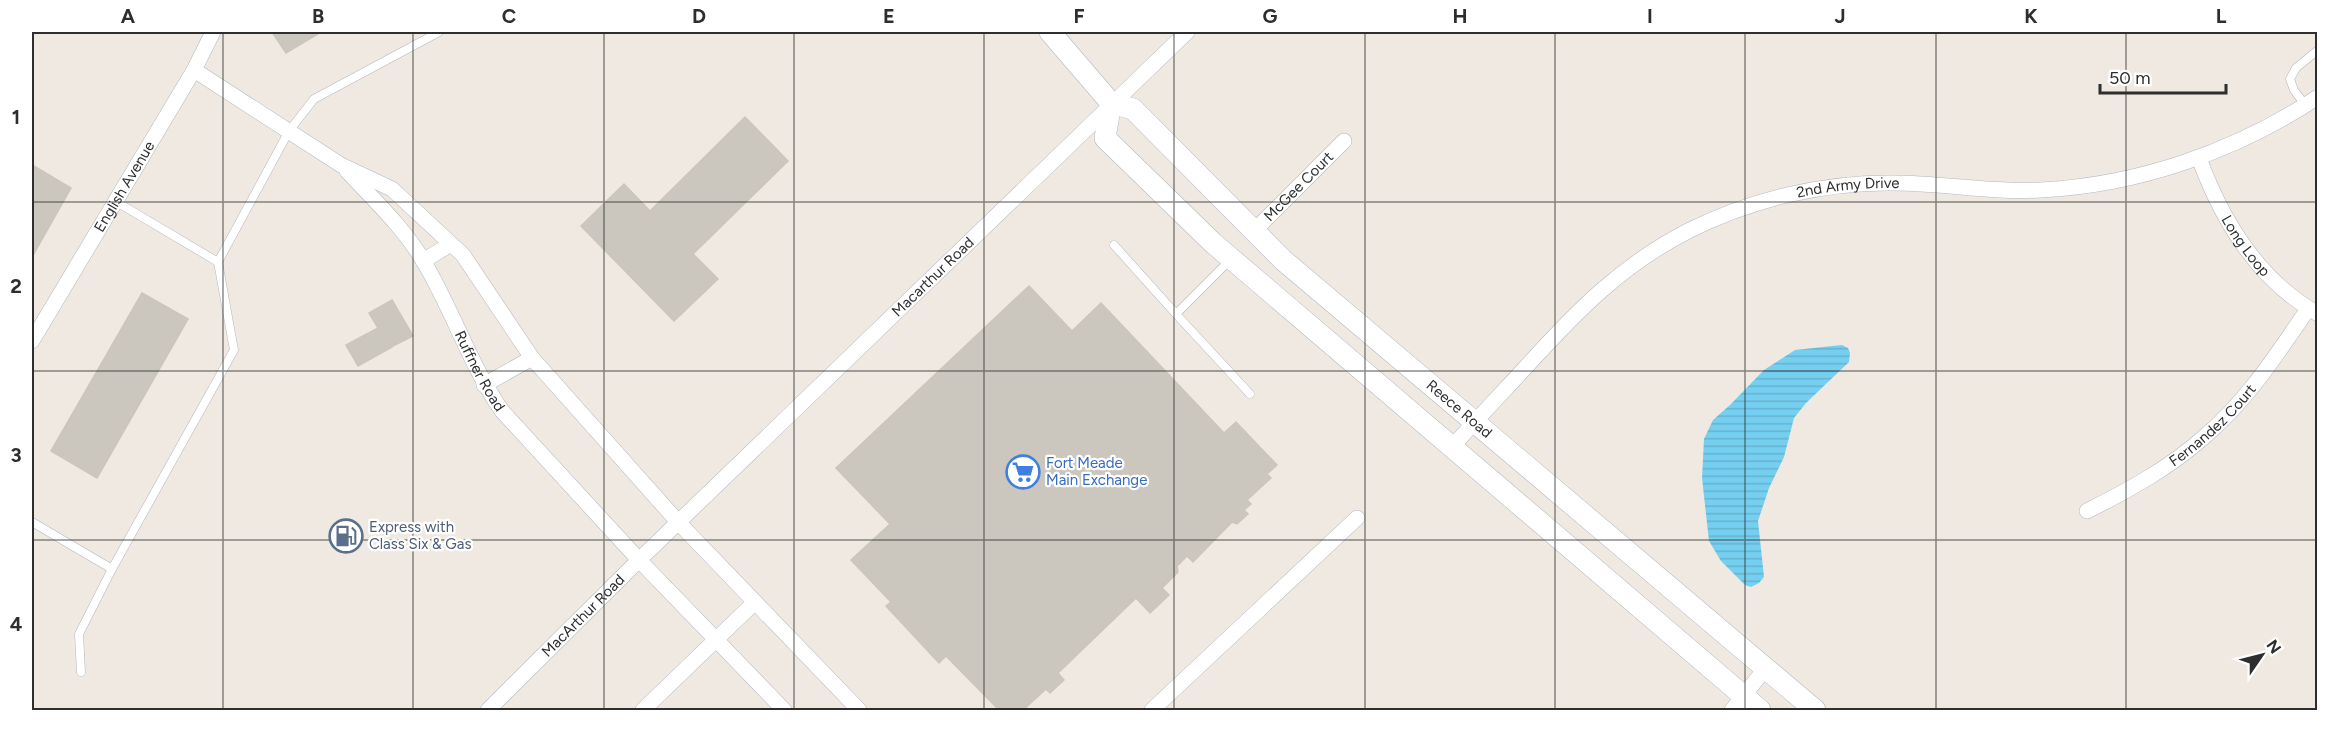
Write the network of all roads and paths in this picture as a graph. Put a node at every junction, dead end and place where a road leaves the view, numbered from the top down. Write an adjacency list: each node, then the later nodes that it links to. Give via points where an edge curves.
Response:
1 (213, 32): 6 (street, English Avenue)
2 (439, 32): 9 (lane, via 314,99)
3 (1050, 32): 8 (street, Reece Road)
4 (1187, 32): 8 (street, Macarthur Road)
5 (2318, 50): 7 (lane, via 2296,68 2290,79 2294,90)
6 (194, 70): 9 (street, Ruffner Road); 13 (street, English Avenue)
7 (2311, 101): 11 (street, 2nd Army Drive, via 2266,128)
8 (1111, 103): 14 (street, Reece Road, via 1133,109); 17 (street, via 1106,138); 31 (street, Macarthur Road)
9 (289, 131): 12 (street, Ruffner Road); 19 (lane)
10 (1344, 141): 14 (street, McGee Court)
11 (2199, 158): 20 (street, Long Loop, via 2220,209 2239,241 2283,289); 26 (street, 2nd Army Drive, via 2106,183 2042,190 1893,183 1823,188 1756,203 1669,242 1612,280 1565,324)
12 (341, 165): 15 (street, Ruffner Road, via 392,189); 18 (street, Ruffner Road, via 387,213)
13 (115, 201): 19 (lane); 22 (street, English Avenue)
14 (1254, 231): 26 (street, Reece Road, via 1282,260)
15 (451, 244): 18 (street); 23 (street, Ruffner Road, via 463,255)
16 (1114, 245): 21 (lane)
17 (1231, 259): 21 (lane); 27 (street)
18 (423, 261): 24 (street, Ruffner Road)
19 (218, 262): 33 (lane, via 234,350)
20 (2313, 311): 28 (street, Fernandez Court, via 2247,394 2205,437 2163,469)
21 (1176, 314): 25 (lane)
22 (32, 341)
23 (532, 358): 24 (street); 31 (street, Ruffner Road)
24 (484, 385): 32 (street, Ruffner Road, via 502,411)
25 (1250, 394)
26 (1475, 422): 27 (street, 2nd Army Drive); 36 (street, Reece Road)
27 (1452, 447): 38 (street)
28 (2087, 511)
29 (1357, 518): 43 (street)
30 (32, 522): 33 (lane)
31 (678, 522): 32 (street, MacArthur Road); 34 (street, Ruffner Road)
32 (639, 560): 35 (street, Ruffner Road); 39 (street, MacArthur Road)
33 (112, 569): 37 (lane, via 79,634)
34 (755, 602): 35 (street); 42 (street, Ruffner Road)
35 (716, 640): 40 (street); 41 (street, Ruffner Road)
36 (1765, 669): 38 (street); 45 (street, Reece Road)
37 (81, 672)
38 (1737, 704): 44 (street)
39 (488, 711)
40 (643, 711)
41 (784, 711)
42 (860, 711)
43 (1152, 711)
44 (1760, 711)
45 (1815, 711)

